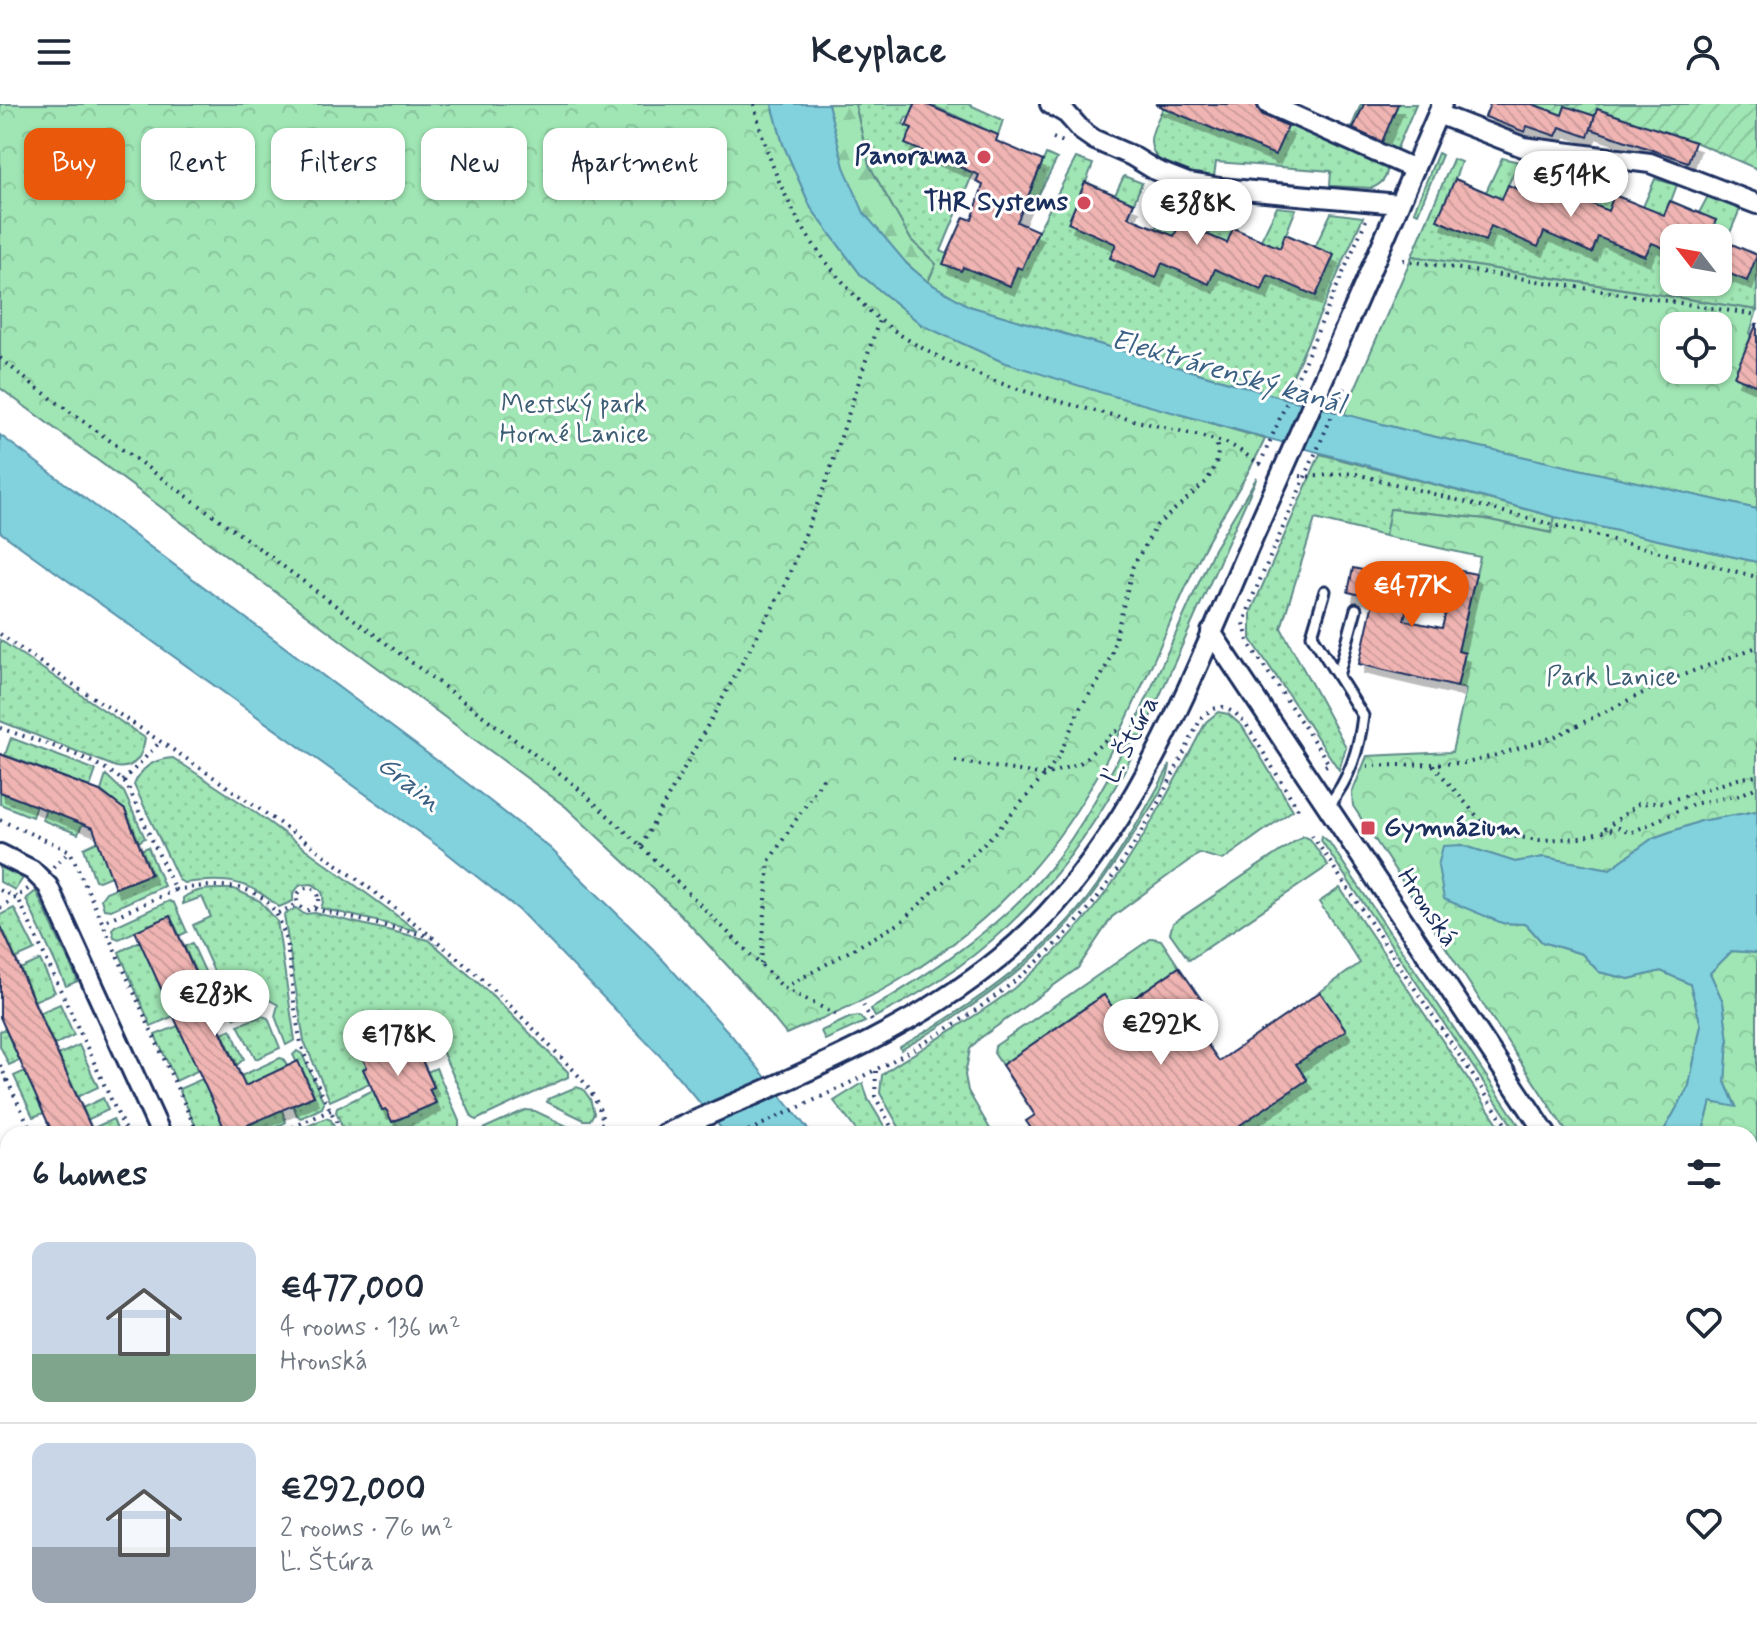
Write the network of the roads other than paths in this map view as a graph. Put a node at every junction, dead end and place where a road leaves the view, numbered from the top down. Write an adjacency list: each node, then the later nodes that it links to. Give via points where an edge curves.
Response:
1 (1268, 104): 4 (street)
2 (1057, 106): 5 (street, via 1095,140 1188,183)
3 (1440, 109): 4 (street, Ľ. Štúra); 6 (street, via 1523,147 1650,163)
4 (1414, 169): 5 (street, Ľ. Štúra)
5 (1399, 204): 9 (street, Ľ. Štúra)
6 (1757, 204)
7 (1325, 591): 10 (lane, via 1312,635)
8 (1356, 609): 10 (lane)
9 (1211, 632): 11 (street, Hronská); 14 (street, Ľ. Štúra, via 1136,790 1090,862 1010,949 925,1013)
10 (1338, 676): 11 (lane, via 1363,716 1353,766)
11 (1328, 806): 15 (street, Hronská)
12 (0, 854): 13 (street, via 32,870 48,886)
13 (157, 1126)
14 (683, 1126)
15 (1541, 1126)

